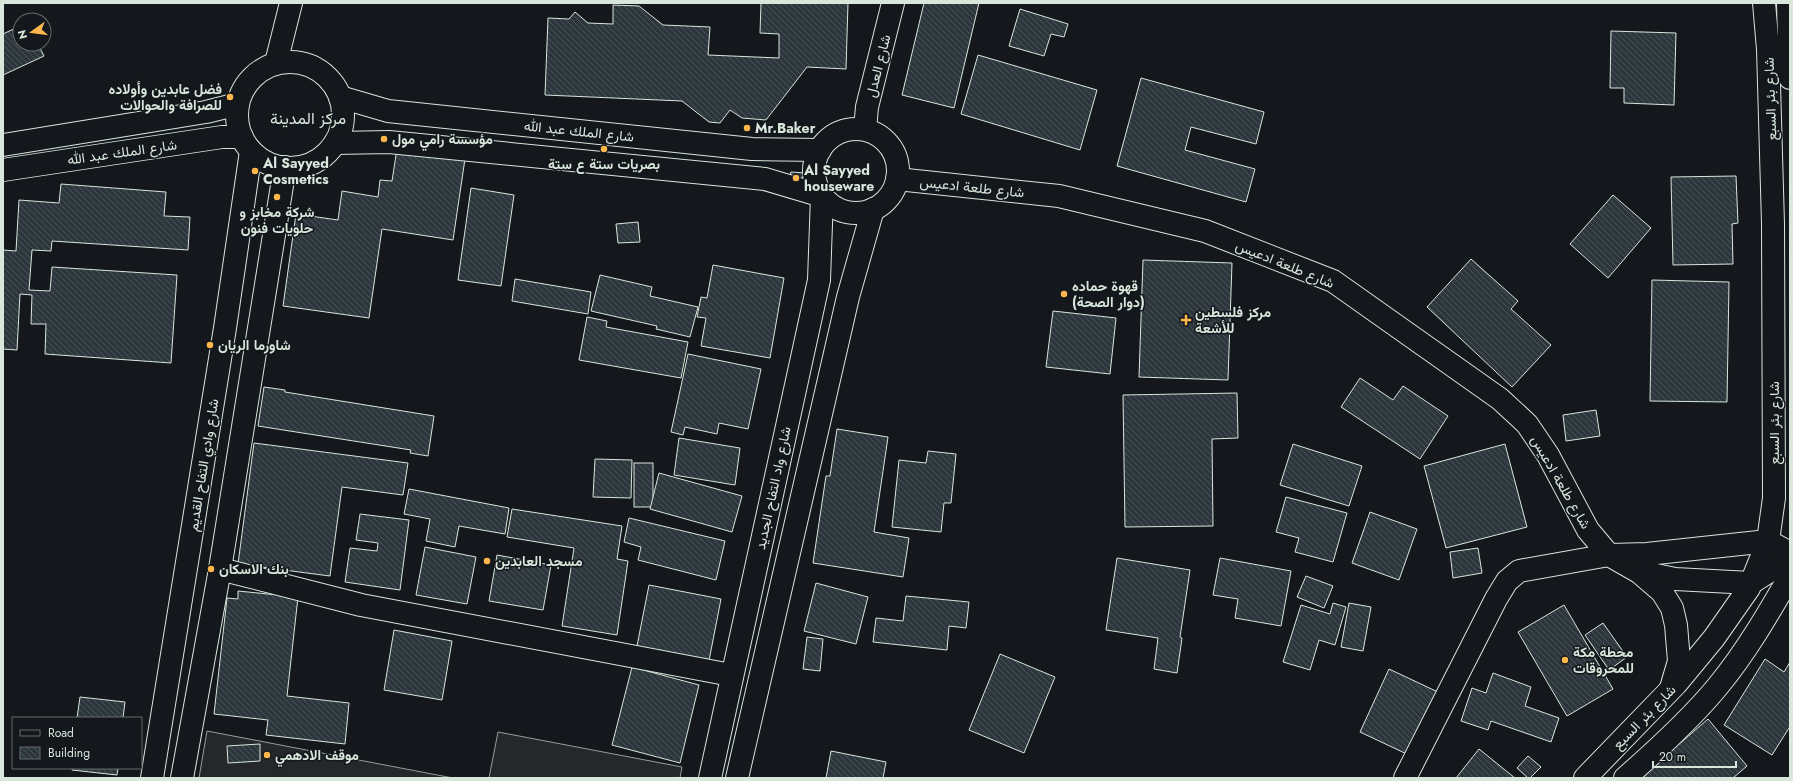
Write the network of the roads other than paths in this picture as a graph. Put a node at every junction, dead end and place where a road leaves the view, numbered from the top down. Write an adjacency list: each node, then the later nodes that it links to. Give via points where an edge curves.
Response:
1 (291, 3): 5 (street)
2 (893, 3): 9 (street, شارع العدل, via 867,107)
3 (1764, 3): 19 (street, شارع بئر السبع, via 1774,224 1774,498)
4 (1788, 3): 6 (street, شارع بئر السبع)
5 (276, 63): 7 (street, via 292,62 307,65 321,72 333,83); 8 (street, via 252,78 243,90)
6 (1790, 78)
7 (340, 97): 10 (street, via 342,123); 13 (street, شارع الملك عبد الله, via 388,111 752,148)
8 (238, 104): 11 (street, via 237,121); 12 (street, شارع الملك عبد الله, via 206,112)
9 (865, 129): 13 (street, via 850,129 836,133); 16 (street, via 887,142 898,166)
10 (335, 143): 14 (street, via 324,156 310,164 294,168); 17 (street, via 389,142 765,179)
11 (246, 144): 14 (street, via 263,161); 15 (street, شارع الملك عبد الله, via 222,137); 29 (street, شارع وادي التفاح القديم, via 225,328)
12 (3, 145)
13 (820, 150): 17 (street, via 814,168 816,183)
14 (285, 167): 23 (street)
15 (3, 170)
16 (897, 179): 18 (street, via 893,192); 21 (street, شارع طلعة ادعيس, via 1059,196 1205,231 1333,281 1500,399 1527,424 1548,456 1588,530)
17 (822, 196): 18 (street, via 833,206 846,212); 27 (street, شارع واد التفاح الجديد, via 819,280)
18 (873, 209): 32 (street, شارع واد التفاح الجديد, via 848,297)
19 (1768, 541): 20 (street); 21 (street, via 1646,554); 26 (street, شارع بئر السبع)
20 (1790, 553)
21 (1609, 555): 24 (street, شارع طلعة ادعيس); 33 (street, via 1519,571 1506,581)
22 (1790, 558): 26 (street)
23 (220, 569): 27 (street, via 361,605); 30 (street)
24 (1637, 571): 26 (street, شارع طلعة ادعيس, via 1675,579); 28 (street, via 1662,592 1672,608 1679,661)
25 (1790, 576): 35 (street, via 1756,634 1718,686 1660,748)
26 (1751, 584): 28 (street, شارع بئر السبع, via 1714,638)
27 (731, 675): 31 (street, شارع واد التفاح الجديد)
28 (1672, 688): 34 (street, شارع بئر السبع)
29 (152, 778)
30 (182, 778)
31 (710, 778)
32 (737, 778)
33 (1405, 778)
34 (1586, 778)
35 (1625, 778)

